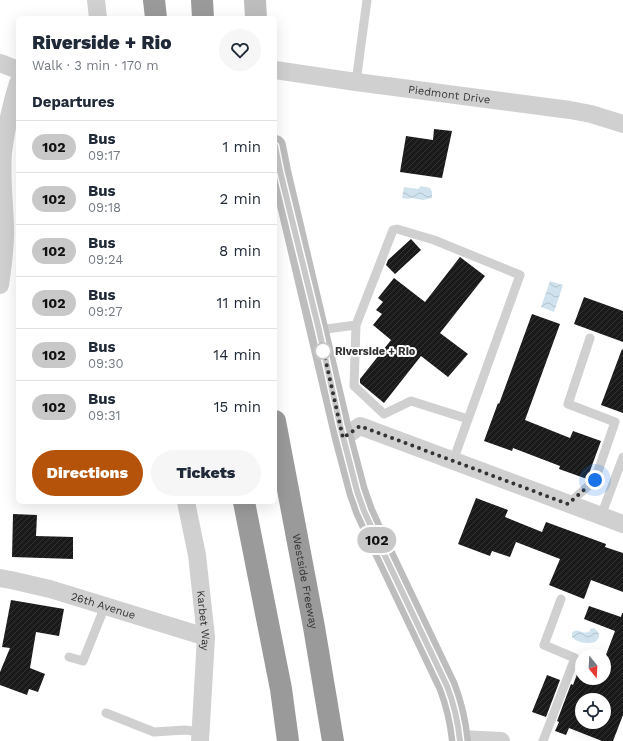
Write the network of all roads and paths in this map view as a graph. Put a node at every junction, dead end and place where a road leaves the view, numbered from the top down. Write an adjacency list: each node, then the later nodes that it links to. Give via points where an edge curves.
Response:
1 (96, 0): 6 (street)
2 (154, 0): 7 (highway)
3 (202, 0): 8 (highway)
4 (255, 0): 9 (street)
5 (367, 0): 13 (lane)
6 (98, 16)
7 (156, 16)
8 (203, 16)
9 (256, 16)
10 (0, 63): 11 (street)
11 (16, 69)
12 (277, 70): 13 (street, Piedmont Drive)
13 (356, 82): 15 (street, Piedmont Drive, via 570,110)
14 (16, 90): 17 (street, via 3,152 2,181 6,226)
15 (623, 124)
16 (277, 156): 19 (street)
17 (0, 285)
18 (356, 325): 19 (lane); 21 (lane, via 393,230 434,240 520,275); 22 (lane, via 354,386)
19 (319, 330): 24 (street)
20 (590, 338): 29 (lane, via 568,404 615,422 595,480)
21 (468, 419): 22 (lane, via 411,401); 26 (lane)
22 (381, 423): 24 (street, via 360,426); 26 (street)
23 (277, 431): 41 (highway, Westside Freeway)
24 (343, 438): 39 (street, via 364,511 447,686 455,710)
25 (623, 457): 30 (lane)
26 (453, 461): 29 (street)
27 (186, 504): 35 (street, Karbet Way, via 197,555)
28 (244, 504): 40 (highway, via 281,689)
29 (568, 504): 30 (street)
30 (601, 516): 31 (street)
31 (623, 524)
32 (0, 578): 34 (street, 26th Avenue, via 50,589)
33 (561, 599): 43 (lane, via 544,645 576,658)
34 (105, 606): 35 (street, 26th Avenue); 36 (lane, via 83,661)
35 (206, 637): 38 (street, Karbet Way)
36 (69, 657)
37 (106, 713): 38 (lane, via 154,732 185,730)
38 (201, 736)
39 (460, 740): 42 (street)
40 (288, 741)
41 (333, 741)
42 (501, 741)
43 (543, 741)

